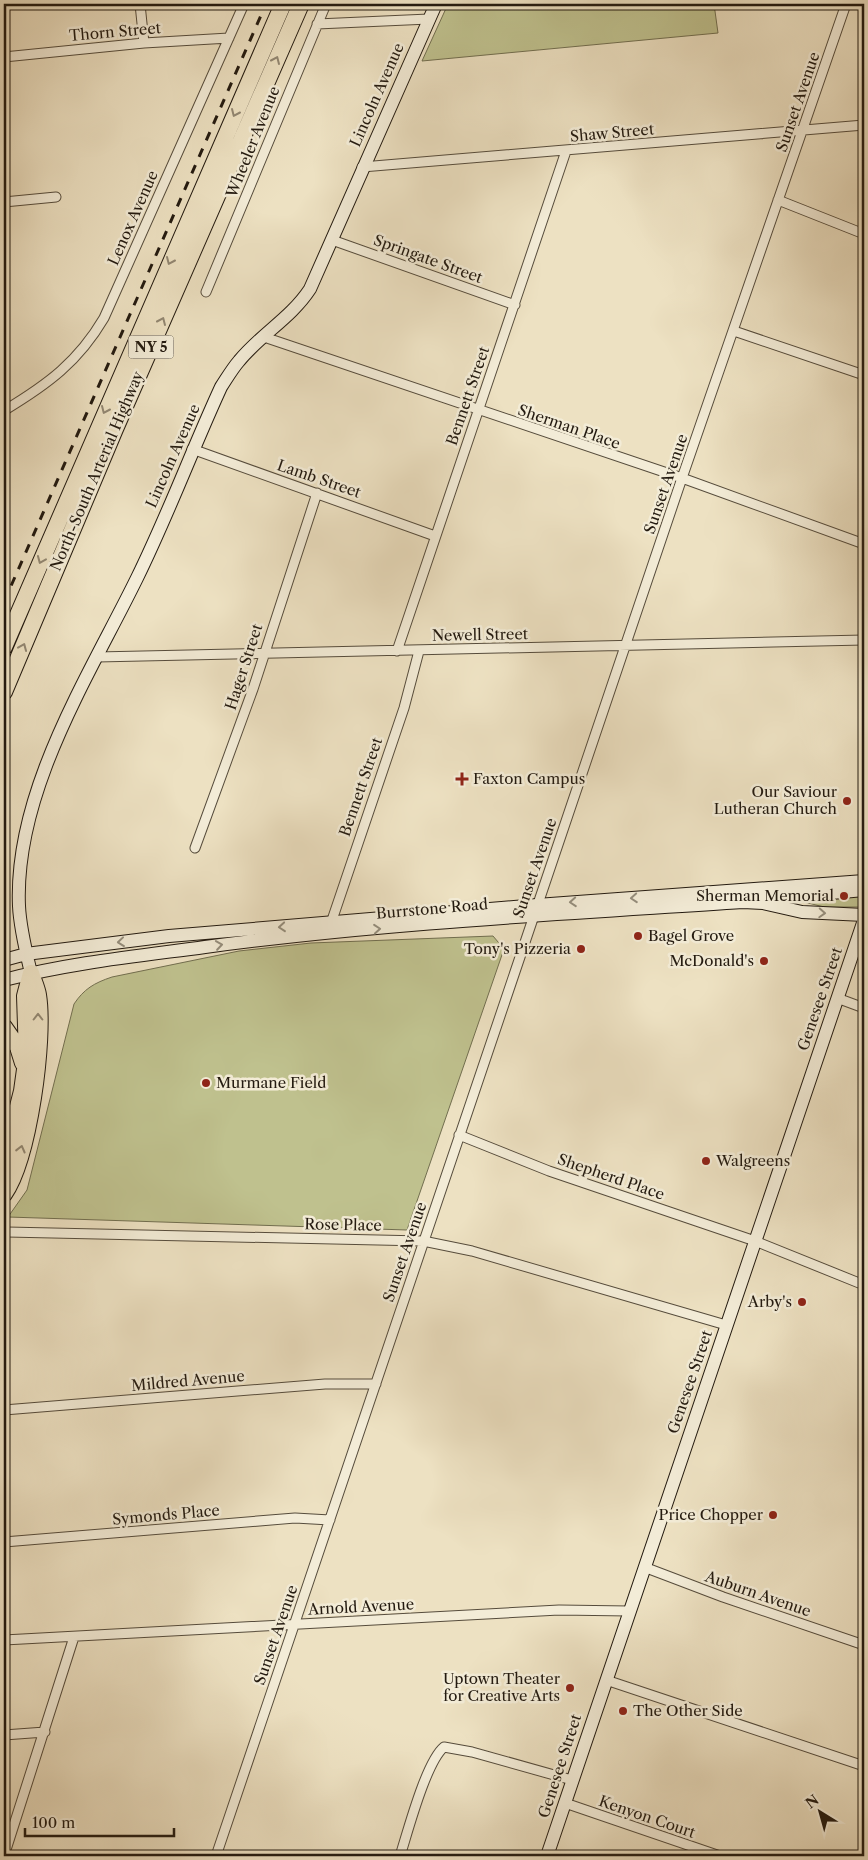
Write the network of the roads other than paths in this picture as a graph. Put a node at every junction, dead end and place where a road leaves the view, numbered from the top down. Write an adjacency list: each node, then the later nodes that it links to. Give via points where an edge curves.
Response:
1 (140, 4): 11 (street)
2 (244, 4): 10 (street, Lenox Avenue)
3 (283, 4): 36 (highway, North-South Arterial Highway / NY 5, one-way to 36)
4 (301, 4): 41 (highway, North-South Arterial Highway / NY 5, one-way to 4)
5 (326, 4): 9 (street, Wheeler Avenue)
6 (436, 4): 8 (street, Lincoln Avenue)
7 (846, 4): 14 (street, Sunset Avenue)
8 (429, 19): 9 (street); 16 (street, Lincoln Avenue)
9 (317, 24): 22 (street, Wheeler Avenue)
10 (229, 38): 11 (street, Thorn Street); 27 (street, Lenox Avenue, via 104,318 91,340 73,362 41,388)
11 (144, 43): 12 (street, Thorn Street)
12 (4, 57)
13 (864, 124): 14 (street, Shaw Street)
14 (803, 130): 15 (street, Shaw Street); 18 (street, Sunset Avenue)
15 (566, 151): 16 (street, Shaw Street); 23 (street, Bennett Street)
16 (362, 167): 21 (street, Lincoln Avenue)
17 (56, 198): 19 (street)
18 (778, 200): 20 (street); 24 (street, Sunset Avenue)
19 (4, 202)
20 (864, 234)
21 (332, 240): 23 (street, Springate Street); 25 (street, Lincoln Avenue, via 302,303)
22 (206, 292)
23 (514, 305): 28 (street, Bennett Street)
24 (734, 331): 26 (street); 30 (street, Sunset Avenue)
25 (264, 337): 28 (street, Sherman Place); 29 (street, Lincoln Avenue, via 239,360 221,387)
26 (864, 375)
27 (5, 410)
28 (478, 410): 30 (street, Sherman Place); 32 (street, Bennett Street)
29 (192, 449): 31 (street, Lamb Street); 40 (street, Lincoln Avenue, via 138,576)
30 (682, 478): 33 (street, Sherman Place); 35 (street, Sunset Avenue)
31 (317, 493): 32 (street, Lamb Street); 39 (street, Hager Street)
32 (435, 536): 38 (street, Bennett Street)
33 (864, 544)
34 (864, 640): 35 (street, Newell Street)
35 (626, 646): 37 (street, Newell Street); 46 (street, Sunset Avenue)
36 (4, 648)
37 (420, 650): 38 (street, Newell Street); 49 (street, Bennett Street, via 404,708)
38 (396, 651): 39 (street, Newell Street)
39 (263, 654): 40 (street, Newell Street); 42 (street, Hager Street)
40 (97, 657): 50 (street, Lincoln Avenue, via 63,724 34,801 20,870 19,907)
41 (4, 692)
42 (195, 848)
43 (864, 881): 46 (street, Burrstone Road, one-way to 46)
44 (864, 890): 45 (street)
45 (743, 902): 46 (street, Burrstone Road); 47 (street, Burrstone Road, one-way to 47, via 764,903 802,912)
46 (535, 911): 49 (street, Burrstone Road); 58 (street, Sunset Avenue)
47 (864, 915)
48 (864, 920): 54 (street, Genesee Street)
49 (329, 928): 50 (street, Burrstone Road, one-way to 50, via 169,936); 52 (street, Burrstone Road, one-way to 49)
50 (26, 954): 51 (street, Burrstone Road); 52 (street, Lincoln Avenue)
51 (4, 960)
52 (31, 973): 53 (street, Burrstone Road); 57 (highway, via 25,996 27,1036); 60 (highway, one-way to 52, via 20,1155 36,1084 38,995)
53 (4, 980)
54 (837, 998): 55 (street); 63 (street, Genesee Street)
55 (864, 1008)
56 (4, 1027): 57 (highway, via 18,1048)
57 (24, 1073): 59 (highway)
58 (460, 1135): 62 (street, Sunset Avenue); 63 (street, Shepherd Place, via 549,1171)
59 (4, 1161)
60 (4, 1194)
61 (7, 1232): 62 (street, Rose Place)
62 (423, 1241): 65 (street, Rose Place, via 472,1251); 66 (street, Sunset Avenue)
63 (755, 1241): 64 (street, Shepherd Place); 65 (street, Genesee Street)
64 (864, 1286)
65 (726, 1326): 70 (street, Genesee Street)
66 (376, 1384): 67 (street, Mildred Avenue, via 325,1384); 68 (street, Sunset Avenue)
67 (4, 1410)
68 (330, 1520): 69 (street, Symonds Place, via 294,1518); 72 (street, Sunset Avenue)
69 (4, 1542)
70 (644, 1567): 71 (street, Genesee Street); 75 (street, Auburn Avenue)
71 (629, 1611): 72 (street, Arnold Avenue, via 559,1610); 76 (street, Genesee Street)
72 (294, 1625): 73 (street, Arnold Avenue); 84 (street, Sunset Avenue)
73 (74, 1637): 74 (street, Arnold Avenue); 77 (street)
74 (4, 1640)
75 (864, 1645)
76 (606, 1680): 79 (street); 80 (street, Genesee Street)
77 (45, 1732): 78 (street); 82 (street)
78 (4, 1735)
79 (864, 1766)
80 (572, 1780): 81 (street, Genesee Street); 85 (street, via 444,1747 437,1752 430,1767)
81 (565, 1804): 86 (street, Genesee Street); 87 (street, Kenyon Court)
82 (8, 1831): 83 (street)
83 (4, 1856)
84 (216, 1856)
85 (400, 1856)
86 (547, 1856)
87 (720, 1856)

